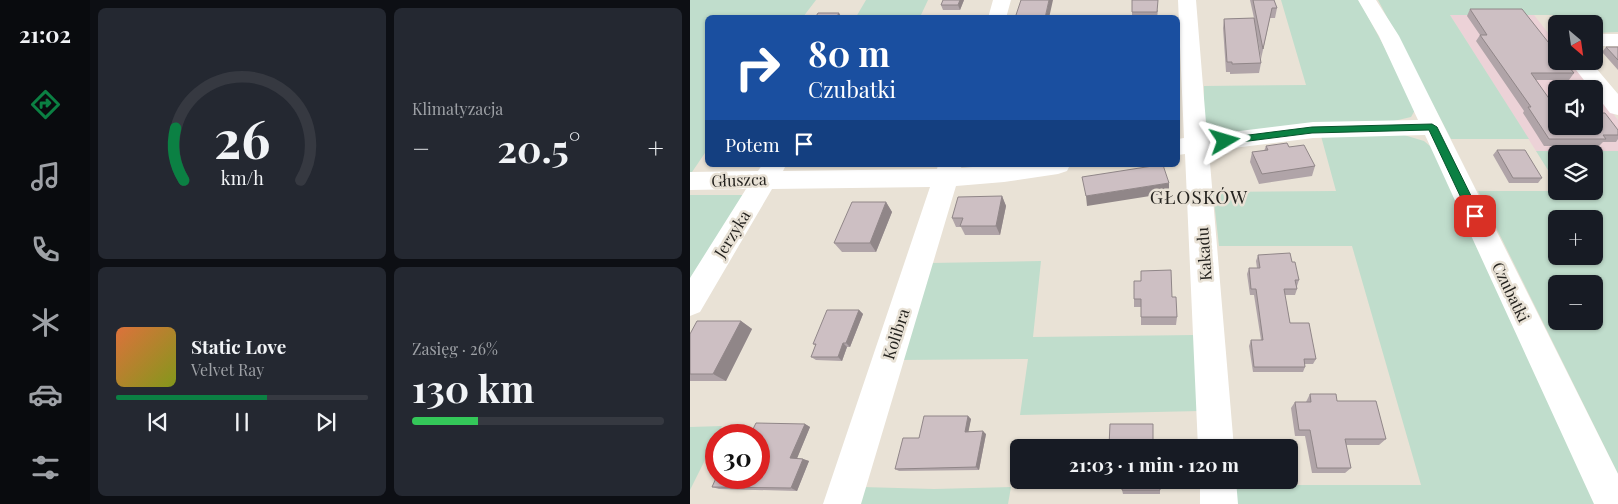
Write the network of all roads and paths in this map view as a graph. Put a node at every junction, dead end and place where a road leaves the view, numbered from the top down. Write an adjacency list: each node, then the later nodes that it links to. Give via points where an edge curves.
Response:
1 (1002, 0): 4 (street)
2 (1187, 0): 10 (street, Kakadu)
3 (1367, 0): 9 (street, Czubatki, via 1389,36)
4 (998, 15)
5 (1603, 40): 6 (street)
6 (1618, 40)
7 (1586, 70): 8 (street)
8 (1618, 108)
9 (1432, 127): 10 (street, via 1312,130); 20 (street, Czubatki)
10 (1187, 146): 16 (street, Kakadu)
11 (1044, 167): 12 (street, Głuszca, via 1004,173)
12 (948, 171): 13 (street, Głuszca); 18 (street, Kolibra)
13 (770, 172): 14 (street, Głuszca); 15 (street, Jerzyka)
14 (690, 181)
15 (690, 303)
16 (1215, 439)
17 (1218, 489): 19 (street)
18 (842, 504)
19 (1219, 504)
20 (1613, 504)

